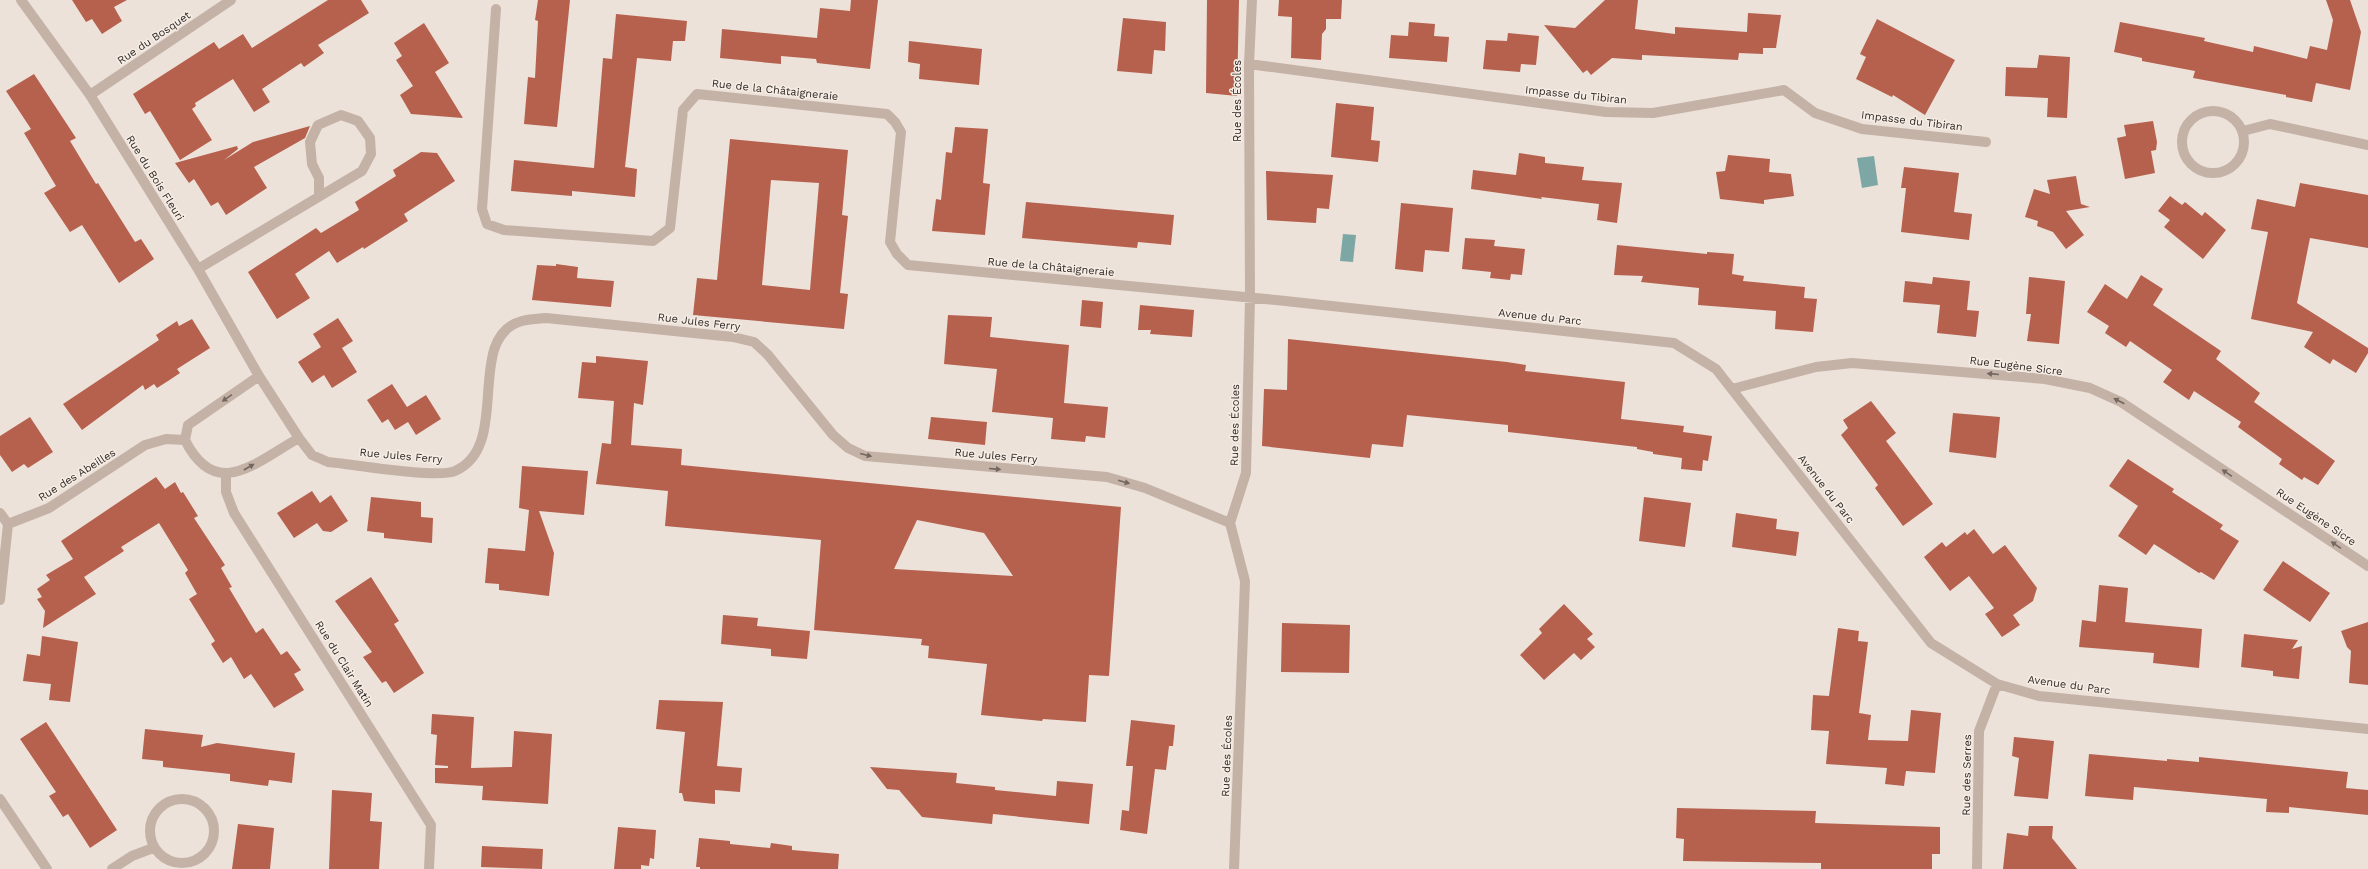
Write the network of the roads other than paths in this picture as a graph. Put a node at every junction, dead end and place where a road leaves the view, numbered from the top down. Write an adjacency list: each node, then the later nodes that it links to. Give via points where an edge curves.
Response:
1 (21, 0): 6 (street, Rue du Bois Fleuri)
2 (231, 0): 6 (street, Rue du Bosquet)
3 (1252, 0): 5 (street, Rue des Écoles)
4 (496, 9): 12 (street, Rue de la Châtaigneraie, via 482,209 487,224 504,230 653,241 670,228 683,110 697,94 887,114 901,132 890,242 908,265)
5 (1249, 64): 8 (street, Impasse du Tibiran, via 1606,112 1653,113 1784,90 1816,113 1862,129); 12 (street, Rue des Écoles)
6 (90, 95): 11 (street, Rue du Bois Fleuri)
7 (2243, 131): 7 (street, via 2231,115 2221,111 2201,112 2186,125 2182,145 2185,155 2199,170 2220,173 2230,169 2238,162 2243,152); 9 (street, via 2270,124)
8 (1986, 142)
9 (2368, 145)
10 (319, 195): 10 (street, via 362,171 371,154 370,138 358,121 341,115 318,125 310,142 312,164 319,178); 11 (street)
11 (198, 269): 13 (street, Rue du Bois Fleuri)
12 (1250, 298): 14 (street, Avenue du Parc, via 1674,343 1716,369); 19 (street, Rue des Écoles, via 1246,473)
13 (259, 376): 15 (street, Rue Jules Ferry); 16 (street, one-way to 16, via 188,425)
14 (1732, 389): 21 (street, Rue Eugène Sicre, one-way to 14, via 2122,402 2090,388 2045,379 1852,363 1816,367); 23 (street, Avenue du Parc, via 1931,643)
15 (298, 438): 17 (street, one-way to 15, via 243,470); 19 (street, Rue Jules Ferry, one-way to 19, via 312,455 328,462 433,474 454,472 474,457 483,440 495,347 504,331 521,321 546,318 733,336 754,342 768,355 833,435 848,448 865,456 1107,477 1145,488)
16 (184, 440): 17 (street, via 193,458 213,472); 20 (street, Rue des Abeilles, via 166,439 145,445 49,508)
17 (226, 475): 29 (street, Rue du Clair Matin, via 226,492 234,513 431,825)
18 (0, 513): 20 (street)
19 (1230, 523): 30 (street, Rue des Écoles, via 1245,581)
20 (8, 524): 22 (street)
21 (2368, 566)
22 (0, 600)
23 (1997, 684): 24 (street, Avenue du Parc, via 2039,696); 31 (street, Rue des Serres, via 1979,731)
24 (2368, 729)
25 (0, 799): 27 (street)
26 (153, 848): 26 (street, via 173,863 186,864 198,860 213,840 214,827 210,815 190,800 178,799 165,803 150,823 149,836); 28 (street, via 132,856)
27 (47, 869)
28 (112, 869)
29 (429, 869)
30 (1234, 869)
31 (1977, 869)

